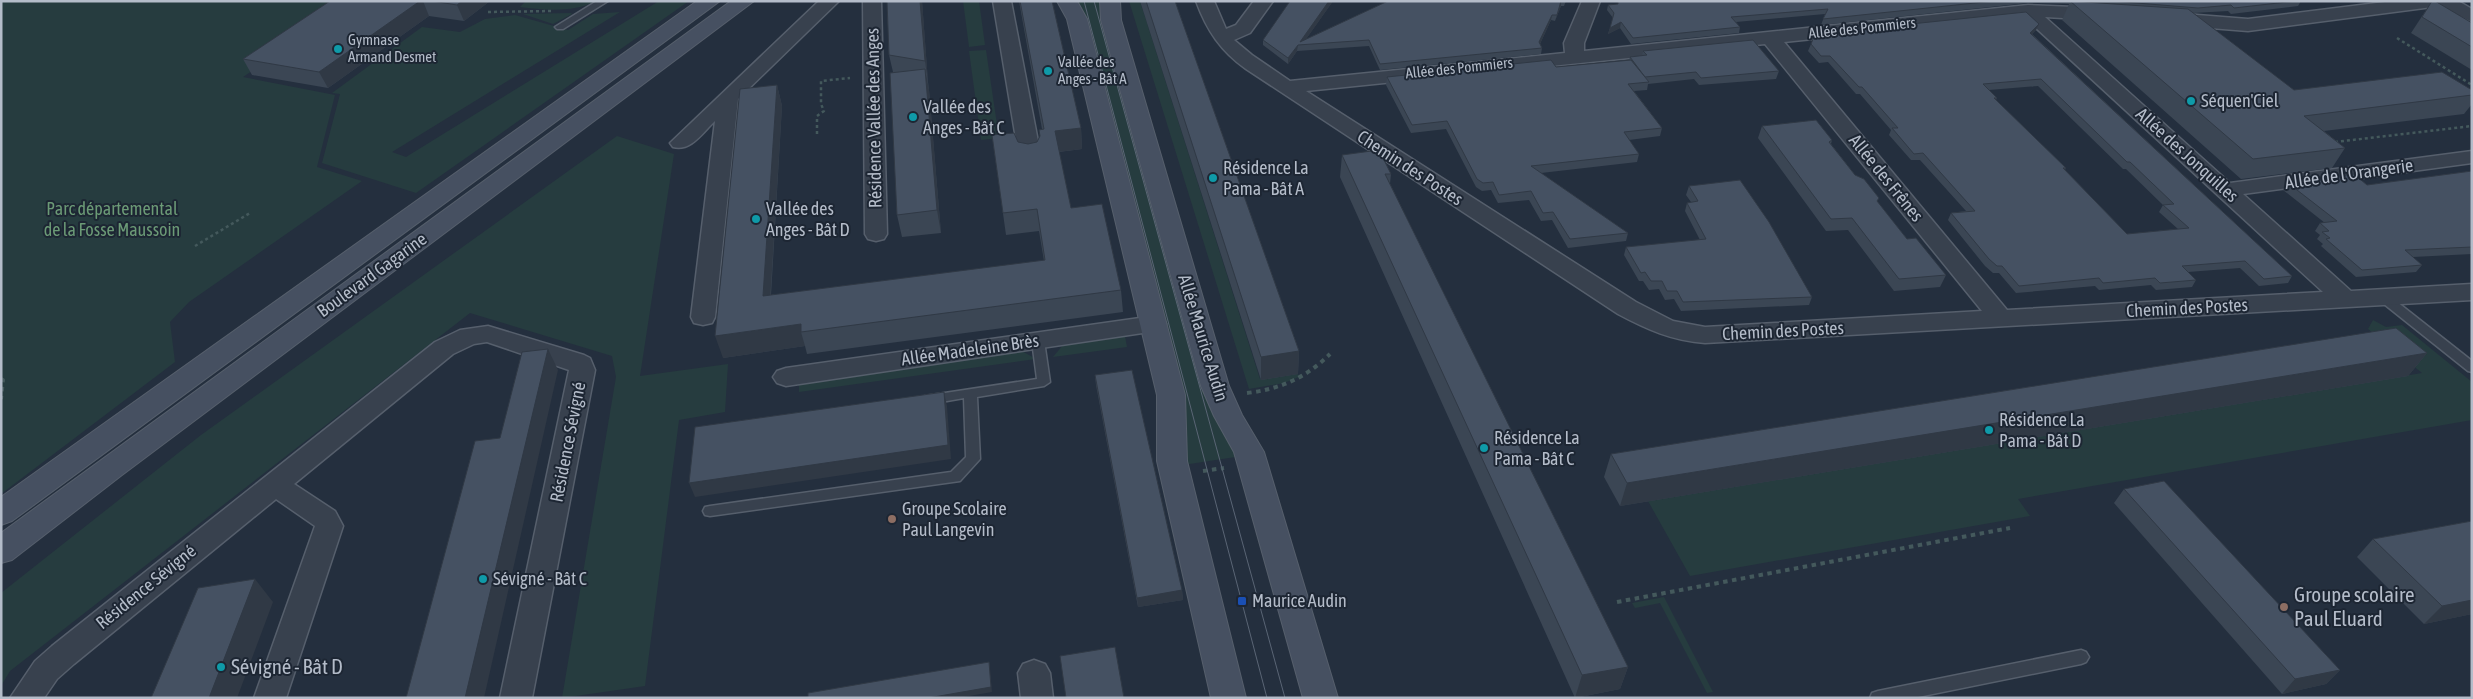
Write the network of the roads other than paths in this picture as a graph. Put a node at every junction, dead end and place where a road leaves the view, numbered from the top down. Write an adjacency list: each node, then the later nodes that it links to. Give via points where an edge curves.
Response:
1 (604, 1): 18 (lane)
2 (710, 1): 42 (street, Boulevard Gagarine)
3 (744, 1): 43 (street, Boulevard Gagarine)
4 (830, 1): 23 (street)
5 (872, 1): 28 (street, Résidence Vallée des Anges)
6 (1002, 1): 25 (street)
7 (1067, 1): 34 (street, via 1077,19)
8 (1110, 1): 49 (street, Allée Maurice Audin, via 1111,20 1219,395 1249,452)
9 (1205, 1): 20 (street, Chemin des Postes)
10 (1264, 1): 20 (street, via 1243,29)
11 (1591, 1): 21 (street, via 1574,43)
12 (2438, 1): 17 (street, via 2248,25)
13 (2445, 1): 16 (street)
14 (2028, 11): 15 (street, Allée des Pommiers); 19 (street, Allée des Pommiers); 27 (street, Allée des Jonquilles)
15 (2117, 15)
16 (2472, 17)
17 (2155, 18)
18 (560, 27)
19 (1770, 37): 21 (street, Allée des Pommiers); 33 (street, Allée des Frênes)
20 (1223, 38): 22 (street, Chemin des Postes, via 1239,54)
21 (1574, 56): 22 (street, Allée des Pommiers)
22 (1286, 87): 33 (street, Chemin des Postes, via 1618,302 1666,329 1705,335)
23 (728, 98): 24 (street); 32 (street)
24 (680, 143)
25 (1030, 157)
26 (2472, 157): 27 (street, Allée de l'Orangerie)
27 (2226, 190): 31 (street, Allée des Jonquilles)
28 (876, 234)
29 (2472, 292): 30 (street, Chemin des Postes)
30 (2383, 296): 31 (street, Chemin des Postes); 36 (lane)
31 (2345, 299): 33 (street, Chemin des Postes)
32 (703, 317)
33 (2001, 319)
34 (1154, 324): 35 (street, Allée Madeleine Brès); 48 (street, via 1171,395 1172,461)
35 (1038, 341): 37 (street, Allée Madeleine Brès); 38 (lane, via 1044,382)
36 (2472, 368)
37 (786, 376)
38 (972, 393): 39 (lane); 41 (lane, via 973,459 955,478)
39 (914, 401)
40 (274, 484): 45 (street, Résidence Sévigné, via 63,655 46,670); 46 (street, via 325,519 329,526); 47 (street, Résidence Sévigné, via 457,340 480,334 494,335 581,364)
41 (710, 511)
42 (1, 513)
43 (1, 551)
44 (2081, 657): 50 (lane)
45 (26, 698)
46 (270, 698)
47 (516, 698)
48 (1229, 698)
49 (1321, 698)
50 (1878, 698)

